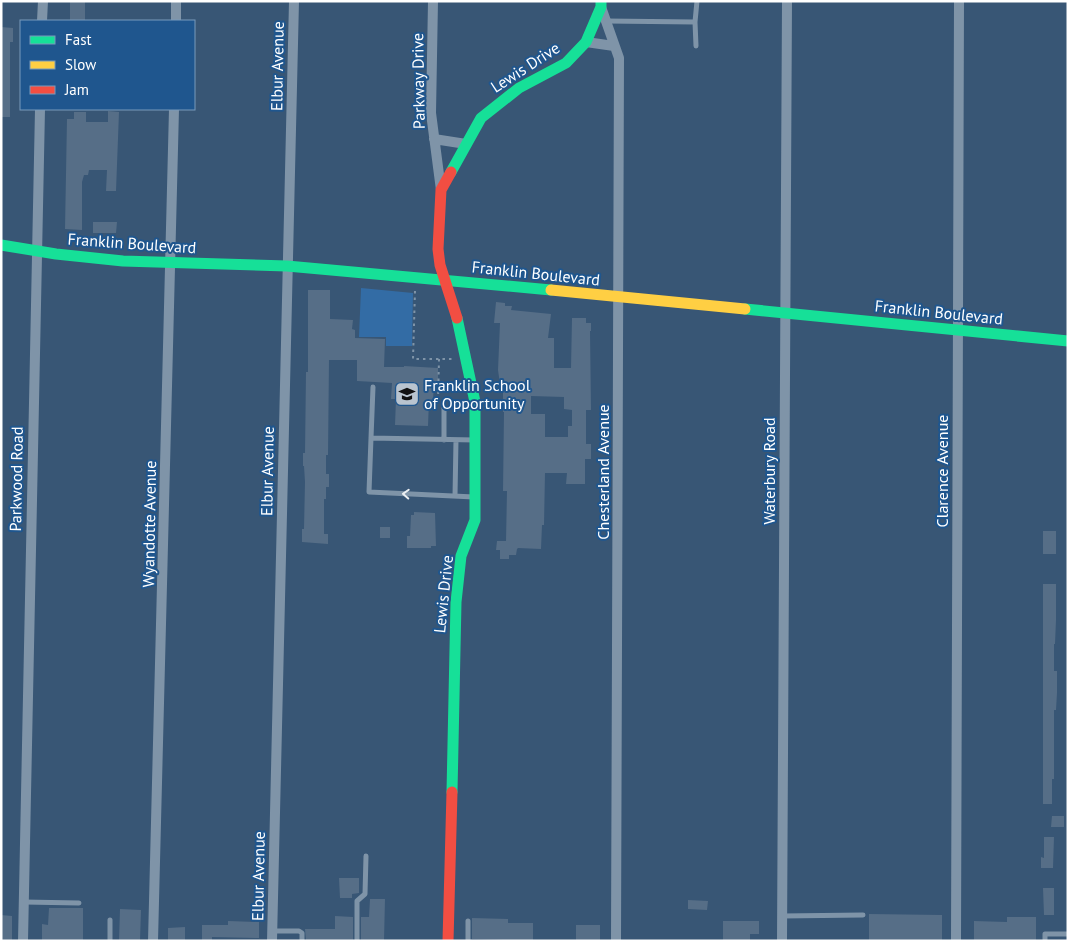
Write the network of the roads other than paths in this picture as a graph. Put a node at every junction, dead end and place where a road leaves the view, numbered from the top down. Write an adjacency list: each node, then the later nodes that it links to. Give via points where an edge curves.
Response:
1 (43, 1): 9 (street)
2 (176, 1): 10 (street)
3 (294, 1): 24 (street, Elbur Avenue)
4 (433, 1): 18 (street, Parkway Drive, via 431,113)
5 (697, 1): 12 (lane)
6 (787, 1): 27 (street, Waterbury Road)
7 (959, 1): 28 (street, Clarence Avenue)
8 (601, 4): 11 (street, Chesterland Avenue); 13 (street, Lewis Drive)
9 (42, 20)
10 (176, 20)
11 (606, 21): 12 (lane); 14 (street, Chesterland Avenue)
12 (695, 22): 15 (lane)
13 (586, 42): 14 (street); 19 (street, Lewis Drive, via 566,63 519,88 480,118)
14 (614, 46): 26 (street, Chesterland Avenue, via 619,58)
15 (696, 46)
16 (40, 110): 22 (street, Parkwood Road)
17 (174, 110): 23 (street, Wyandotte Avenue)
18 (434, 139): 19 (street); 20 (street, Parkway Drive)
19 (466, 144): 20 (street, Lewis Drive)
20 (441, 190): 25 (street, Lewis Drive, via 438,249)
21 (1, 245): 22 (street, Franklin Boulevard)
22 (36, 250): 23 (street, Franklin Boulevard); 39 (street, Parkwood Road)
23 (170, 263): 24 (street, Franklin Boulevard); 49 (street, Wyandotte Avenue)
24 (287, 266): 25 (street, Franklin Boulevard); 46 (street, Elbur Avenue)
25 (444, 280): 26 (street, Franklin Boulevard); 35 (street, Lewis Drive, via 459,325 475,402)
26 (619, 297): 27 (street, Franklin Boulevard); 54 (street, Chesterland Avenue)
27 (784, 313): 28 (street, Franklin Boulevard); 42 (street, Waterbury Road)
28 (958, 331): 29 (street, Franklin Boulevard); 56 (street, Clarence Avenue)
29 (1068, 341)
30 (373, 387): 32 (lane)
31 (444, 408): 33 (lane)
32 (371, 438): 33 (lane); 36 (lane, one-way to 32, via 369,492)
33 (444, 440): 34 (lane)
34 (456, 440): 35 (lane); 36 (lane)
35 (475, 440): 37 (street, Lewis Drive)
36 (455, 496): 37 (lane)
37 (475, 497): 52 (street, Lewis Drive, via 475,520 461,556 456,602)
38 (366, 856): 51 (lane, via 365,894 357,901)
39 (23, 902): 40 (lane); 47 (street, Parkwood Road)
40 (79, 903)
41 (863, 915): 42 (lane)
42 (782, 916): 55 (street, Waterbury Road)
43 (110, 920): 48 (lane)
44 (468, 922): 53 (lane)
45 (1068, 934): 57 (lane, via 1045,934)
46 (272, 936): 50 (lane, via 300,931)
47 (23, 941)
48 (110, 941)
49 (153, 941)
50 (302, 941)
51 (357, 941)
52 (448, 941)
53 (468, 941)
54 (616, 941)
55 (782, 941)
56 (956, 941)
57 (1045, 941)

